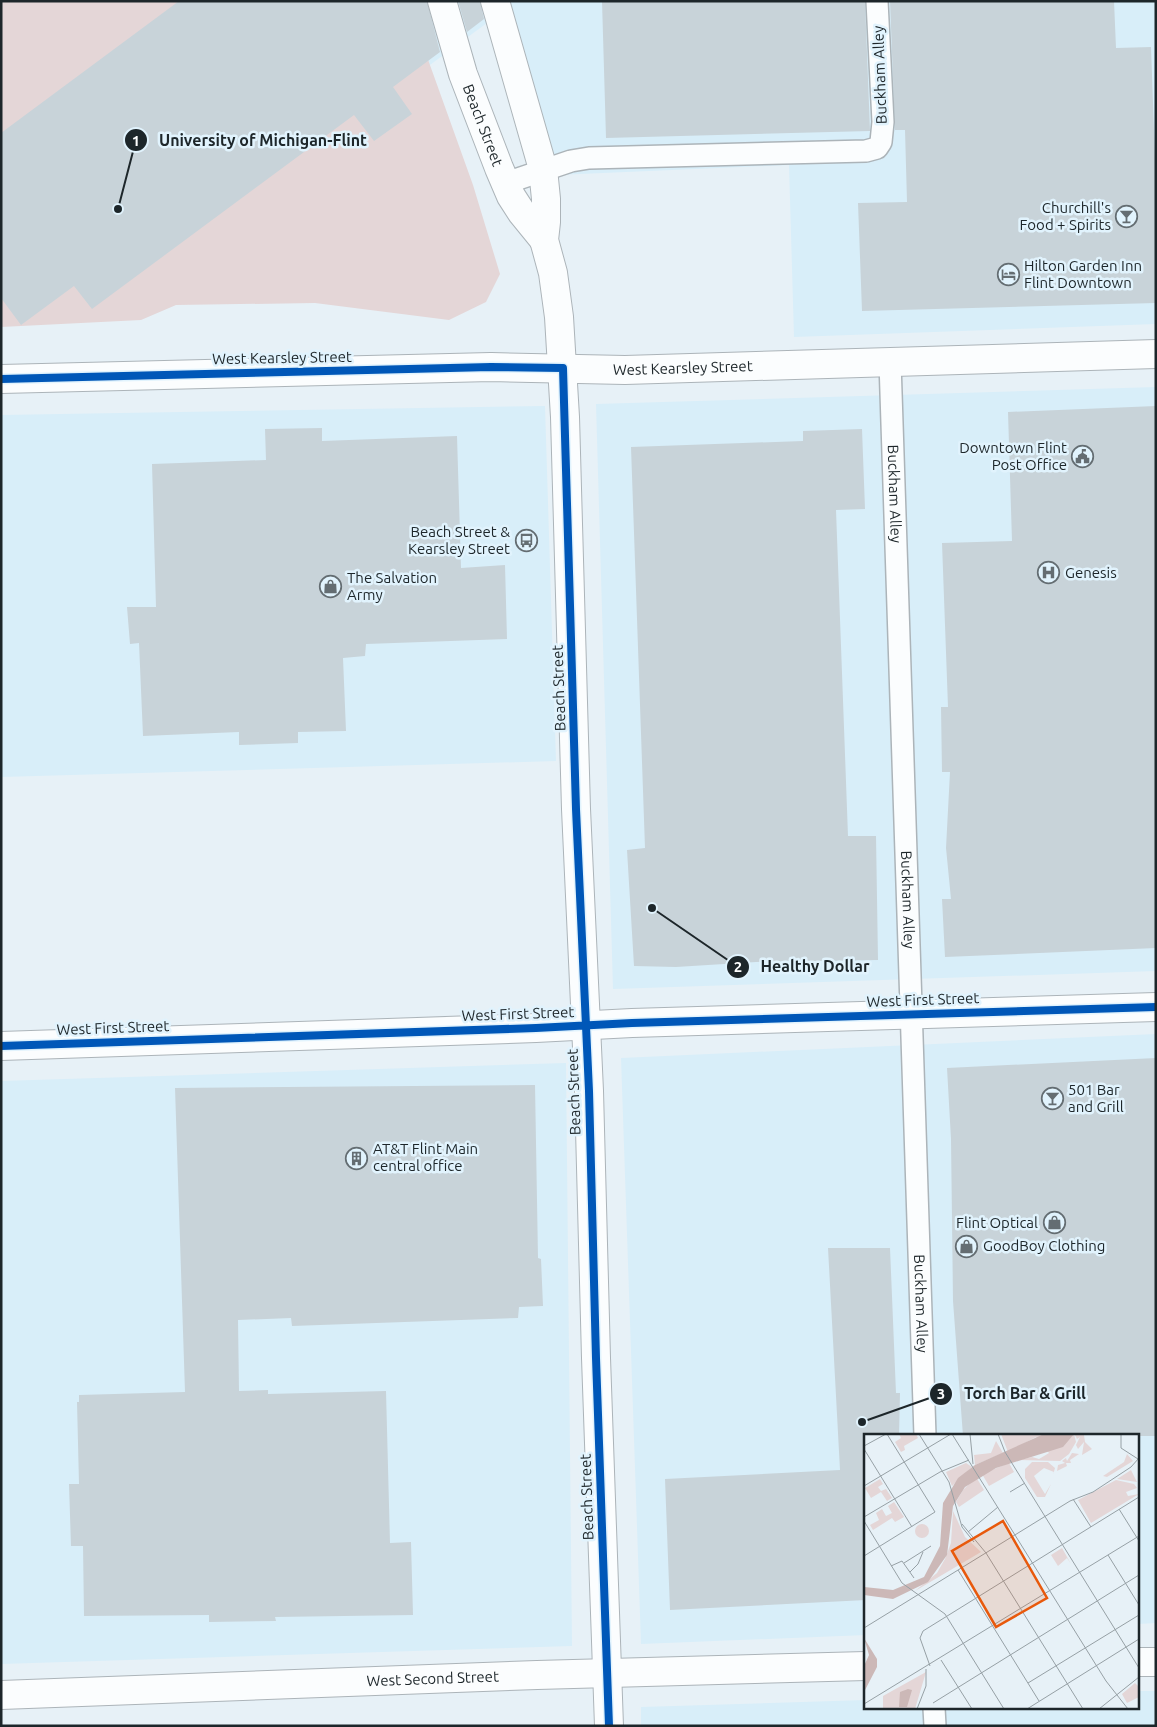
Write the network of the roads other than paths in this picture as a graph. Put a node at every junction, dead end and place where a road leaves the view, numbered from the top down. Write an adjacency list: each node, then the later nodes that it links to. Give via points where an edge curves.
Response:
1 (442, 1): 5 (street, Beach Street, via 463,74)
2 (495, 1): 4 (street, Beach Street)
3 (877, 1): 4 (lane, Buckham Alley, via 883,122 878,147 858,151 589,158)
4 (542, 170): 5 (lane); 6 (street, Beach Street, via 546,199)
5 (506, 183): 6 (street, Beach Street, via 522,213)
6 (544, 240): 9 (street, Beach Street, via 559,306)
7 (1156, 354): 8 (street, West Kearsley Street)
8 (890, 362): 9 (street, West Kearsley Street, via 625,370); 12 (lane, Buckham Alley)
9 (563, 368): 10 (street, West Kearsley Street); 13 (street, Beach Street)
10 (1, 379)
11 (1156, 1007): 12 (street, West First Street)
12 (910, 1015): 13 (street, West First Street); 15 (lane, Buckham Alley)
13 (585, 1025): 14 (street, West First Street); 19 (street, Beach Street)
14 (1, 1046)
15 (925, 1434)
16 (1140, 1662): 17 (street)
17 (1156, 1662)
18 (864, 1666): 19 (street, West Second Street)
19 (607, 1672): 20 (street, West Second Street); 22 (street, Beach Street)
20 (1, 1695)
21 (934, 1710): 23 (lane)
22 (609, 1726)
23 (935, 1726)

